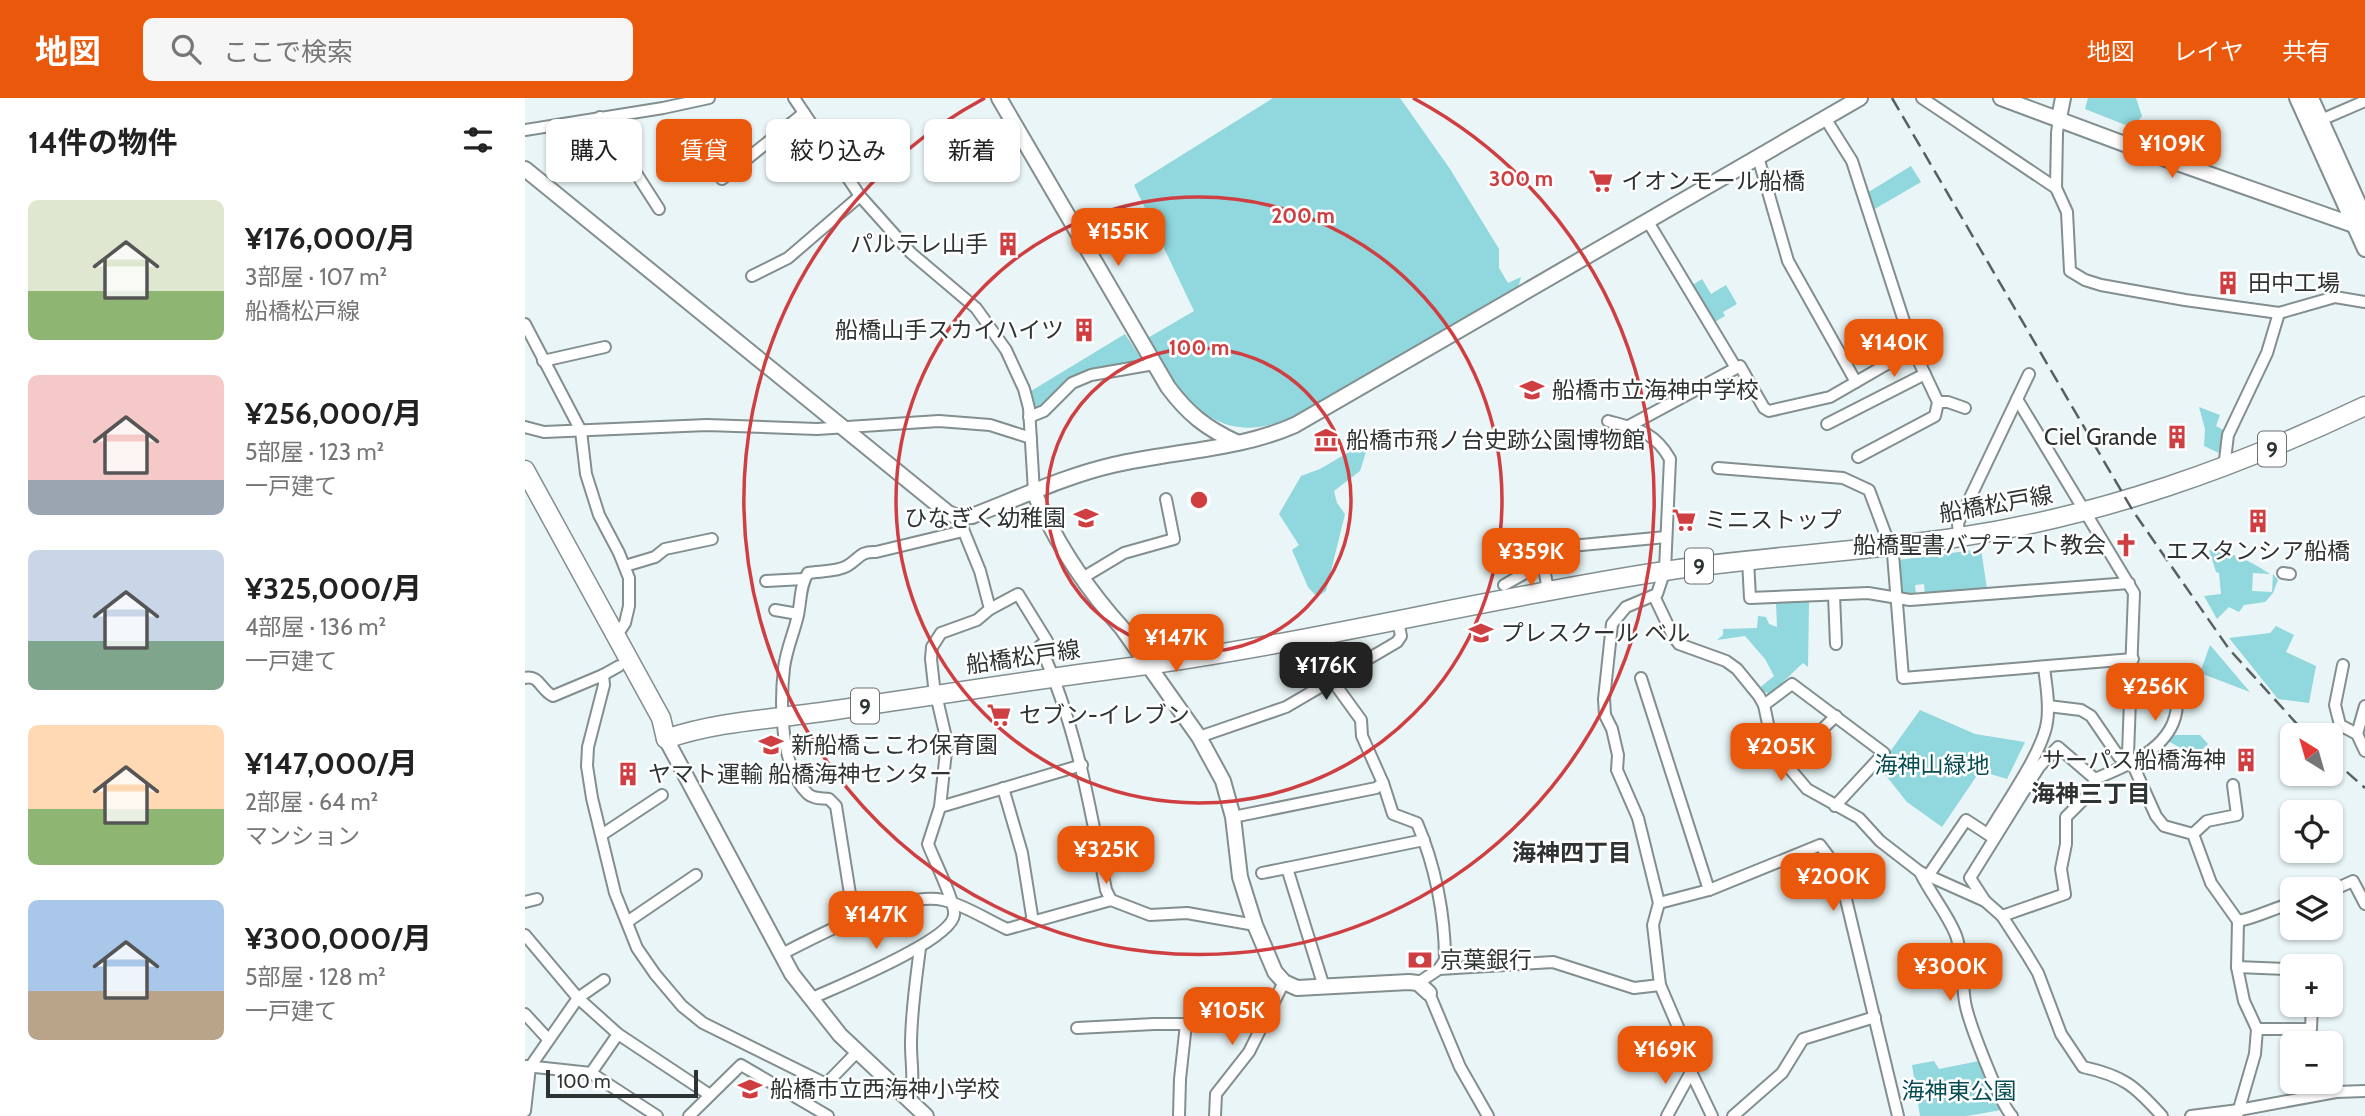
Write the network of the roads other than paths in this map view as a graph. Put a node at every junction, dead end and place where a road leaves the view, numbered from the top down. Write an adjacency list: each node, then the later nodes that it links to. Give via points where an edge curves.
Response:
1 (709, 98): 13 (street)
2 (999, 98): 34 (street)
3 (1860, 98): 14 (street)
4 (1922, 98): 21 (street)
5 (2001, 98): 15 (street)
6 (2063, 98): 15 (street)
7 (2297, 98): 16 (street)
8 (2311, 98): 16 (street)
9 (798, 99): 11 (street)
10 (2361, 103): 12 (street); 16 (street)
11 (804, 113): 18 (street); 22 (street)
12 (2365, 116)
13 (600, 117): 17 (street); 23 (street)
14 (1825, 118): 19 (street); 32 (street, via 1852,161)
15 (2059, 118): 21 (street); 25 (street)
16 (2314, 123): 25 (street)
17 (525, 130)
18 (752, 155)
19 (1758, 157): 24 (street); 38 (street, via 1789,261)
20 (525, 169): 48 (street)
21 (2056, 188): 29 (street, via 2067,212 2070,271 2075,275 2131,291)
22 (860, 196): 27 (street, via 788,258); 43 (street, via 911,253 990,324 1017,372)
23 (659, 209)
24 (1647, 220): 35 (street); 51 (street, via 1295,425)
25 (2362, 224): 26 (street)
26 (2365, 249)
27 (753, 276)
28 (2365, 302): 29 (street, via 2335,297)
29 (2279, 313): 54 (street, via 2267,354 2228,435)
30 (525, 324): 33 (street)
31 (605, 347): 33 (street)
32 (1913, 349): 36 (street); 38 (street)
33 (543, 361): 49 (street)
34 (1154, 364): 43 (street, via 1091,375 1072,383 1044,411); 51 (street, via 1184,409)
35 (1736, 369): 38 (street, via 1740,366 1769,411 1830,397); 46 (street)
36 (1925, 374): 40 (street); 45 (street)
37 (2029, 374): 39 (street)
38 (1856, 382)
39 (2017, 398): 59 (street); 62 (street, via 1958,523)
40 (1938, 402): 42 (street); 52 (street, via 1935,416)
41 (2365, 406): 54 (main road, 船橋松戸線 / 9)
42 (1965, 408)
43 (1029, 417): 50 (street)
44 (1608, 421): 46 (street)
45 (1827, 424)
46 (1627, 426): 61 (street, via 1658,440 1670,459)
47 (525, 427): 49 (street, via 544,432)
48 (840, 427): 49 (street, via 707,425); 50 (street, via 968,422); 60 (street)
49 (581, 431): 67 (street, via 586,474 599,514)
50 (1031, 438): 57 (street)
51 (1236, 442): 57 (street, via 1113,465)
52 (1859, 457)
53 (1717, 468): 64 (street, via 1851,480 1869,490)
54 (2224, 468): 59 (main road, 船橋松戸線 / 9)
55 (525, 470): 82 (main road)
56 (525, 492): 87 (main road)
57 (1034, 492): 60 (street); 69 (street)
58 (1165, 499): 69 (street, via 1174,539 1124,553)
59 (2086, 512): 62 (main road, 船橋松戸線 / 9); 72 (street)
60 (961, 524): 70 (street, via 867,551 846,567 808,573); 78 (street)
61 (1666, 537): 66 (street, via 1571,546); 68 (street)
62 (1959, 537): 64 (main road, 船橋松戸線 / 9)
63 (712, 539): 67 (street, via 665,549)
64 (1890, 545): 65 (main road, 船橋松戸線 / 9); 77 (street)
65 (1748, 560): 68 (main road, 船橋松戸線 / 9); 75 (street, via 1750,598)
66 (1543, 564): 73 (street); 74 (street)
67 (625, 566): 82 (street, via 629,606 625,623)
68 (1665, 570): 74 (main road, 船橋松戸線 / 9); 76 (street)
69 (1084, 577): 85 (street)
70 (804, 579): 71 (street); 80 (street)
71 (766, 581)
72 (2129, 583): 77 (street, via 1910,600); 84 (street, via 2134,593)
73 (1504, 586)
74 (1548, 590): 81 (main road, 船橋松戸線 / 9)
75 (1834, 595): 77 (street); 83 (street)
76 (1654, 596): 96 (street, via 1679,644 1726,661); 130 (street, via 1626,607 1612,624 1604,699 1618,755 1617,770 1638,818)
77 (1897, 596): 88 (street, via 1903,678)
78 (990, 609): 90 (street, via 1018,594 1047,641 1040,646); 95 (street, via 977,621 941,633 935,640 930,659)
79 (775, 610): 80 (street)
80 (798, 614): 100 (street, via 784,665)
81 (1398, 621): 85 (main road, 船橋松戸線 / 9); 93 (street, via 1401,636 1397,642)
82 (614, 633): 103 (main road, via 661,718)
83 (1836, 644)
84 (2133, 659): 88 (street); 105 (street, via 2128,754)
85 (1149, 664): 90 (main road, 船橋松戸線 / 9); 102 (street)
86 (2343, 665): 101 (street, via 2336,710 2340,724)
87 (619, 666): 89 (street); 103 (main road, via 651,724)
88 (2044, 667): 97 (street)
89 (603, 676): 91 (street, via 553,696 537,680); 116 (street, via 586,766)
90 (1054, 676): 95 (main road, 船橋松戸線 / 9); 107 (street)
91 (525, 678)
92 (1641, 678): 125 (street)
93 (1332, 680): 102 (street, via 1286,707); 109 (street, via 1361,720 1361,736)
94 (2175, 681): 105 (street, via 2177,705 2172,724 2164,739)
95 (936, 695): 100 (main road, 船橋松戸線 / 9); 114 (street, via 947,742)
96 (1764, 705): 99 (street, via 1792,684); 106 (street, via 1773,743)
97 (2048, 706): 105 (street, via 2081,710 2091,716 2119,757); 118 (street, via 2040,745)
98 (2365, 706): 101 (street)
99 (1836, 716): 106 (street); 113 (street, via 1884,753)
100 (782, 718): 103 (main road, 船橋松戸線 / 9, via 702,728); 135 (street, via 796,775 808,794 829,799 836,806)
101 (2357, 734): 104 (street)
102 (1199, 737): 115 (street, via 1223,781)
103 (666, 739): 142 (street)
104 (2365, 751)
105 (2134, 763): 108 (street); 117 (street, via 2164,826)
106 (1786, 764): 113 (street, via 1807,789)
107 (1082, 765): 111 (street); 127 (street)
108 (2095, 779): 118 (street, via 2058,747); 134 (street, via 2092,792 2066,817 2067,844 2061,869 2065,894)
109 (1383, 783): 115 (street); 119 (street, via 1392,814 1417,823)
110 (2233, 785): 117 (street, via 2237,815 2207,821)
111 (1003, 788): 114 (street); 138 (street, via 1022,853)
112 (663, 796): 116 (street)
113 (1835, 806): 122 (street, via 1859,818 1880,841)
114 (940, 807): 131 (street, via 928,844)
115 (1233, 817): 139 (street, via 1240,877)
116 (603, 834): 137 (street, via 615,893)
117 (2193, 834): 136 (street, via 2211,883)
118 (1991, 836): 122 (street, via 1966,820); 128 (street, via 1970,878)
119 (1424, 839): 120 (street); 144 (street, via 1445,941 1445,960)
120 (1287, 868): 121 (street); 149 (street)
121 (1262, 873)
122 (1924, 874): 128 (street); 180 (street, via 1930,893 1956,934 1966,1006)
123 (696, 875): 137 (street)
124 (2343, 886): 132 (street, via 2353,881)
125 (1709, 890): 130 (street); 154 (street, via 1820,845 1835,865 1844,891)
126 (537, 899): 129 (street)
127 (1111, 901): 138 (street); 139 (street, via 1150,915 1187,913)
128 (1986, 901): 134 (street)
129 (525, 902)
130 (1659, 903): 148 (street, via 1653,925)
131 (952, 904): 135 (street, via 930,899); 138 (street, via 1007,929); 141 (street, via 950,926)
132 (2365, 904)
133 (2280, 906): 136 (street)
134 (2002, 915): 181 (street, via 2038,973 2061,1034 2084,1067 2112,1073 2137,1089)
135 (854, 919): 142 (street)
136 (2238, 921): 143 (street)
137 (627, 922): 160 (street, via 637,948 655,974 703,1023 826,1084)
138 (1033, 922)
139 (1255, 925): 147 (street)
140 (526, 937): 151 (street)
141 (920, 948): 152 (street); 166 (street)
142 (780, 955): 152 (street)
143 (2237, 967): 145 (street); 157 (street, via 2244,1001)
144 (1439, 969): 148 (street, via 1553,962 1634,988); 150 (street, via 1424,977)
145 (2280, 969)
146 (604, 980): 151 (street)
147 (1284, 982): 149 (street, via 1297,988); 174 (street, via 1249,1052 1216,1094)
148 (1660, 985): 162 (street, via 1693,1062)
149 (1324, 987): 150 (street)
150 (1424, 988): 175 (street)
151 (578, 998): 158 (street); 159 (street)
152 (810, 999): 160 (street)
153 (525, 1014): 159 (street)
154 (1875, 1017): 178 (street, via 1803,1039 1782,1073); 179 (street)
155 (2312, 1017): 157 (street, via 2311,1029)
156 (1077, 1028): 173 (street, via 1186,1024)
157 (2257, 1028): 168 (street, via 2255,1054)
158 (618, 1034): 163 (street); 165 (street)
159 (548, 1039): 161 (street)
160 (857, 1052): 166 (street)
161 (528, 1066): 163 (street); 167 (street)
162 (1692, 1072): 176 (street); 177 (street)
163 (591, 1073): 169 (street)
164 (2365, 1091): 168 (street, via 2336,1092)
165 (710, 1095): 170 (street); 171 (street, via 741,1065)
166 (909, 1099): 172 (street)
167 (525, 1111)
168 (2238, 1113): 182 (street)
169 (657, 1116)
170 (689, 1116)
171 (828, 1116)
172 (926, 1116)
173 (1179, 1116)
174 (1215, 1116)
175 (1488, 1116)
176 (1667, 1116)
177 (1712, 1116)
178 (1733, 1116)
179 (1898, 1116)
180 (2012, 1116)
181 (2162, 1116)
182 (2191, 1116)

